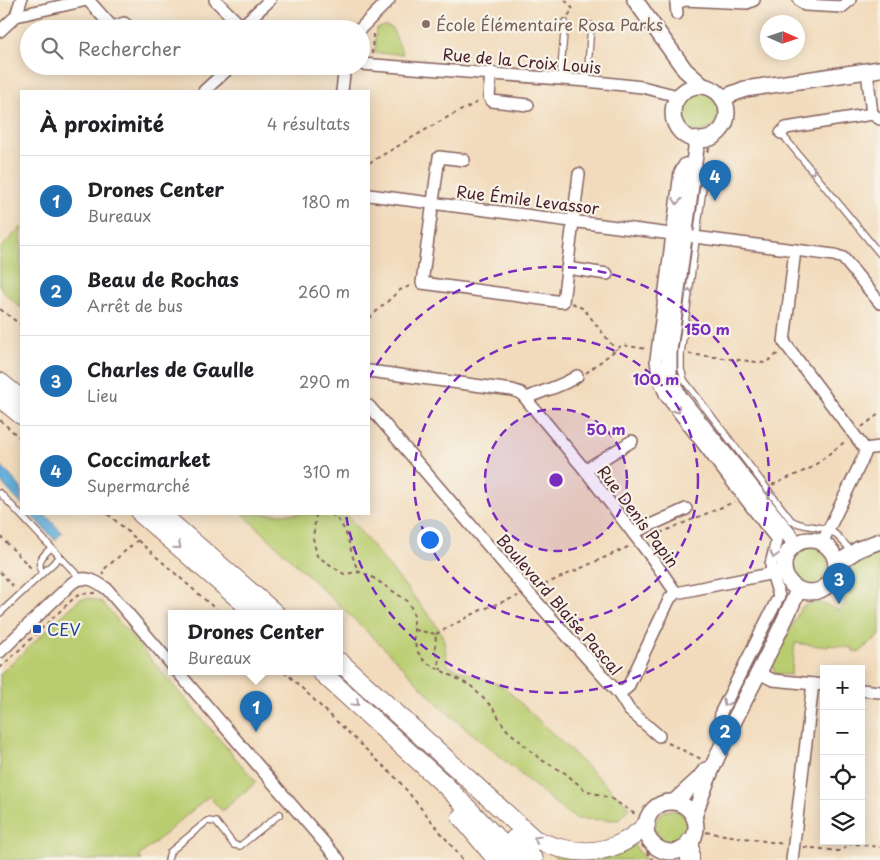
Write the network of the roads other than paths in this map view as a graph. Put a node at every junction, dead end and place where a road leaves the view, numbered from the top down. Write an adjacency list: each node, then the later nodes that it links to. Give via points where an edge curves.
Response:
1 (21, 0): 11 (street)
2 (88, 0): 11 (street); 12 (street)
3 (215, 0): 13 (street)
4 (270, 0): 14 (street)
5 (389, 0): 15 (street)
6 (635, 0): 20 (street)
7 (754, 0): 10 (street, via 748,3 684,0 676,4)
8 (850, 0): 9 (street, via 842,7)
9 (802, 3)
10 (677, 14)
11 (16, 16): 18 (street)
12 (106, 20)
13 (235, 20)
14 (248, 20)
15 (368, 20)
16 (565, 22): 25 (lane)
17 (592, 25): 26 (lane)
18 (0, 31)
19 (370, 64): 22 (street, Rue de la Croix Louis)
20 (685, 70): 27 (street); 30 (street)
21 (874, 70): 31 (street, via 745,89); 33 (street)
22 (491, 72): 25 (street, Rue de la Croix Louis); 32 (street, via 489,97 492,101)
23 (222, 75): 28 (street)
24 (344, 75): 29 (street)
25 (560, 79): 26 (street, Rue de la Croix Louis)
26 (587, 82): 30 (street, Rue de la Croix Louis)
27 (703, 86): 30 (street); 31 (street)
28 (205, 90)
29 (342, 90)
30 (682, 93): 35 (street, via 673,110 675,124 684,135)
31 (722, 98): 35 (street, via 726,106 724,123 714,136)
32 (528, 105)
33 (876, 117): 34 (street, via 786,128)
34 (781, 133): 43 (lane, one-way to 43)
35 (697, 140): 41 (street)
36 (464, 160): 39 (street, via 439,157)
37 (579, 174): 40 (street)
38 (370, 195): 39 (street, Rue Émile Levassor)
39 (432, 203): 40 (street, Rue Émile Levassor); 44 (street, via 422,283 563,302)
40 (574, 221): 41 (street, Rue Émile Levassor); 44 (street)
41 (684, 236): 42 (street, Rue Émile Levassor); 67 (street, via 669,351 670,382); 68 (lane, one-way to 41, via 791,520 684,380 680,363); 73 (street, one-way to 73, via 656,360 658,377 666,396 776,536 771,564)
42 (796, 250): 46 (street, Rue Émile Levassor, via 843,258); 57 (street, via 784,342)
43 (880, 254)
44 (567, 268): 45 (street)
45 (608, 274)
46 (880, 303)
47 (370, 370): 52 (street, Rue Denis Papin, via 512,390)
48 (577, 376): 52 (street)
49 (0, 382): 51 (main road)
50 (0, 398): 54 (main road)
51 (20, 398)
52 (527, 398): 58 (street, Rue Denis Papin)
53 (370, 407): 92 (street, Boulevard Blaise Pascal)
54 (20, 414)
55 (632, 441): 58 (street)
56 (880, 448): 57 (street)
57 (865, 449): 68 (street)
58 (585, 470): 65 (street, Rue Denis Papin)
59 (0, 493): 62 (lane)
60 (686, 509): 65 (street)
61 (20, 515): 69 (lane)
62 (20, 515)
63 (142, 515): 78 (main road, one-way to 78)
64 (162, 515): 72 (main road)
65 (633, 533): 77 (street, Rue Denis Papin)
66 (880, 542): 70 (street)
67 (796, 544): 68 (street, via 808,540); 73 (street, via 784,558)
68 (829, 547): 70 (street); 70 (lane, via 835,533); 76 (street, via 834,578 825,588 812,593)
69 (51, 548): 71 (lane); 74 (lane, via 39,562)
70 (854, 549)
71 (60, 557): 74 (lane); 75 (lane)
72 (220, 564): 79 (main road); 80 (main road)
73 (778, 572): 76 (street); 77 (street); 93 (street, one-way to 93, via 779,596 721,712 720,725)
74 (42, 573): 81 (lane)
75 (81, 579): 82 (street, via 72,583); 83 (street, via 99,583)
76 (798, 590): 85 (street)
77 (676, 592): 92 (street, Boulevard Blaise Pascal, via 670,598 628,687)
78 (252, 610)
79 (272, 610)
80 (276, 610)
81 (0, 613)
82 (0, 652)
83 (168, 661)
84 (343, 665): 100 (main road, one-way to 84, via 625,843 604,850 557,849 534,839)
85 (757, 672): 89 (street, via 773,680); 93 (street)
86 (180, 675): 104 (street)
87 (324, 675): 95 (main road, one-way to 95)
88 (343, 675): 107 (main road, via 451,773)
89 (818, 684): 108 (street)
90 (865, 690): 91 (street)
91 (880, 692)
92 (619, 694): 94 (street, via 629,710)
93 (729, 732): 96 (street)
94 (659, 736)
95 (399, 742): 105 (main road, via 413,766); 106 (main road)
96 (722, 747): 97 (street, via 700,778); 99 (street)
97 (674, 802): 99 (street, via 682,804); 100 (street, via 658,805)
98 (280, 814): 103 (lane, via 240,846 234,845 216,822 207,820 170,852)
99 (694, 817): 101 (street, via 695,830)
100 (646, 823): 102 (street, via 648,838)
101 (684, 853): 102 (street, via 664,851)
102 (659, 854)
103 (168, 860)
104 (339, 860)
105 (497, 860)
106 (518, 860)
107 (534, 860)
108 (792, 860)

